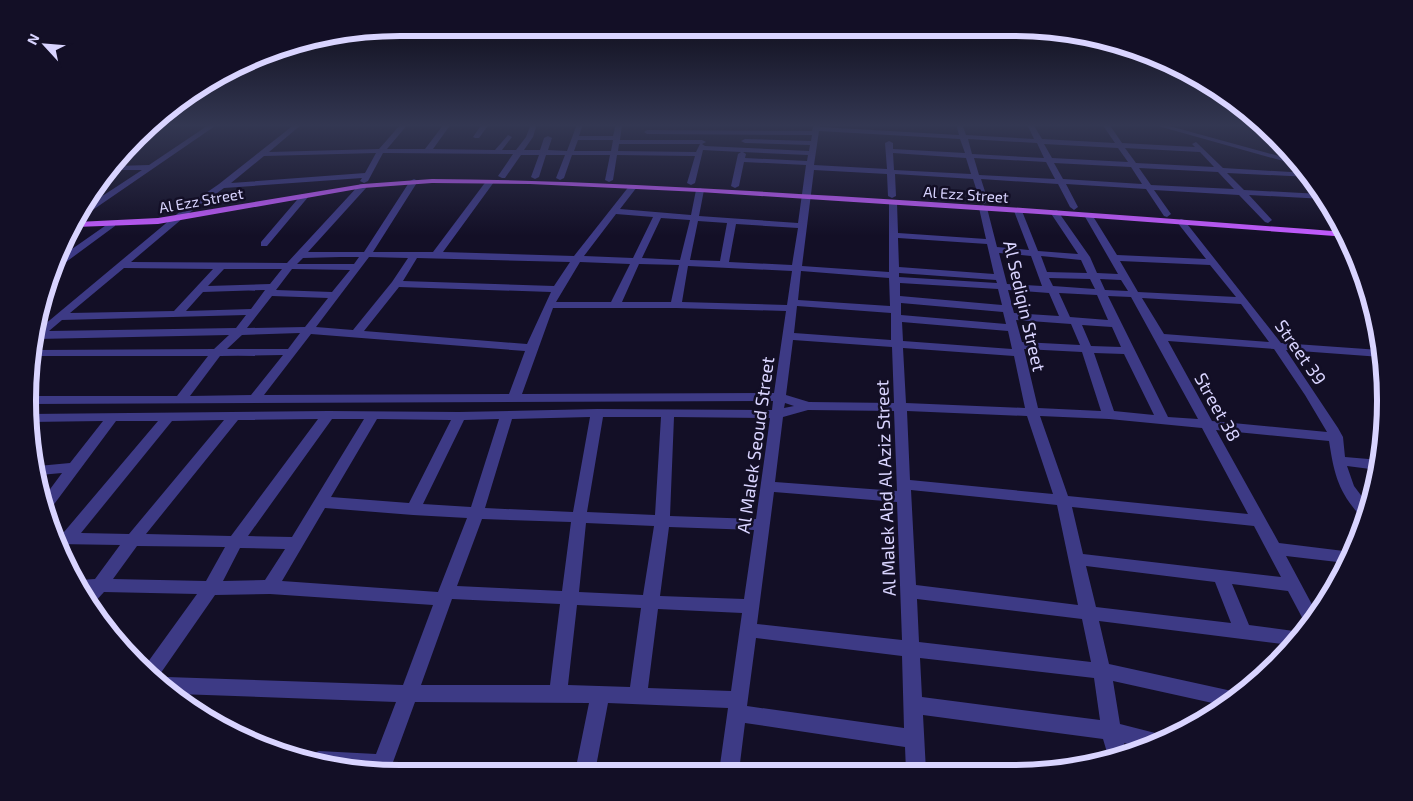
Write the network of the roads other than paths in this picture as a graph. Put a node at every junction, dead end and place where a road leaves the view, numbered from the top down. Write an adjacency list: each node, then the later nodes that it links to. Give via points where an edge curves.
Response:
1 (158, 161): 19 (street)
2 (252, 161): 34 (street)
3 (376, 161): 29 (street)
4 (513, 161): 24 (street)
5 (540, 161): 25 (street)
6 (566, 161): 27 (street)
7 (613, 161): 28 (street)
8 (697, 161): 33 (street)
9 (741, 161): 35 (street)
10 (811, 161): 40 (street, Al Malek Seoud Street)
11 (860, 161): 22 (street)
12 (889, 161): 22 (street, Al Malek Abd Al Aziz Street)
13 (970, 161): 26 (street, Al Sediqin Street)
14 (1051, 161): 32 (street)
15 (1073, 161): 18 (street)
16 (1131, 161): 18 (street)
17 (1213, 161): 21 (street)
18 (1134, 165): 21 (street); 37 (street)
19 (150, 167): 20 (street); 46 (street)
20 (121, 168)
21 (1221, 170): 23 (street); 39 (street)
22 (890, 172): 26 (street); 43 (street, Al Malek Abd Al Aziz Street)
23 (1297, 174)
24 (502, 176): 25 (main road, Al Ezz Street); 29 (main road, Al Ezz Street, via 409,176)
25 (535, 177): 27 (main road, Al Ezz Street)
26 (974, 177): 32 (street); 44 (street, Al Sediqin Street)
27 (560, 178): 28 (main road, Al Ezz Street)
28 (609, 180): 33 (main road, Al Ezz Street)
29 (365, 181): 30 (main road, Al Ezz Street); 34 (street); 41 (main road, Al Ezz Street); 51 (main road, Al Ezz Street); 71 (street)
30 (414, 181): 31 (main road, Al Ezz Street); 68 (street)
31 (490, 182): 36 (main road, Al Ezz Street); 70 (street)
32 (1060, 182): 37 (street); 45 (street)
33 (691, 183): 35 (main road, Al Ezz Street)
34 (222, 186): 51 (street)
35 (735, 186): 40 (main road, Al Ezz Street)
36 (633, 187): 38 (main road, Al Ezz Street); 47 (street)
37 (1148, 187): 39 (street); 50 (street)
38 (700, 190): 40 (main road, Al Ezz Street); 55 (street)
39 (1241, 192): 42 (street); 57 (street)
40 (806, 193): 43 (main road, Al Ezz Street); 62 (street, Al Malek Seoud Street)
41 (304, 196): 51 (main road, Al Ezz Street); 65 (street)
42 (1314, 196)
43 (892, 199): 44 (main road, Al Ezz Street); 64 (street, Al Malek Abd Al Aziz Street)
44 (984, 205): 45 (main road, Al Ezz Street); 48 (main road, Al Ezz Street); 66 (street, Al Sediqin Street)
45 (1074, 207): 50 (main road, Al Ezz Street)
46 (92, 208)
47 (615, 210): 52 (street); 74 (street)
48 (1018, 211): 49 (main road, Al Ezz Street); 67 (street)
49 (1054, 212): 53 (main road, Al Ezz Street); 72 (street)
50 (1167, 214): 57 (main road, Al Ezz Street)
51 (183, 215): 54 (main road, Al Ezz Street); 59 (main road, Al Ezz Street); 80 (street)
52 (658, 215): 55 (street); 76 (street)
53 (1088, 215): 58 (main road, Al Ezz Street); 75 (street, Street 38)
54 (86, 216)
55 (695, 218): 56 (street); 77 (street)
56 (732, 220): 62 (street); 79 (street)
57 (1268, 220): 60 (main road, Al Ezz Street)
58 (1181, 222): 63 (main road, Al Ezz Street); 78 (street, Street 39)
59 (112, 224): 61 (main road, Al Ezz Street); 73 (street)
60 (1331, 224)
61 (81, 225)
62 (802, 226): 83 (street, Al Malek Seoud Street)
63 (1336, 233)
64 (894, 235): 66 (street); 85 (street, Al Malek Abd Al Aziz Street)
65 (264, 244)
66 (993, 246): 67 (street); 89 (street, Al Sediqin Street)
67 (1036, 253): 72 (street); 86 (street)
68 (367, 254): 69 (street); 71 (street); 82 (street)
69 (415, 254): 70 (street); 90 (street)
70 (437, 254): 74 (street)
71 (299, 255): 84 (street)
72 (1085, 257): 87 (street)
73 (65, 258)
74 (577, 258): 76 (street); 92 (street)
75 (1113, 258): 78 (street); 88 (street, Street 38)
76 (636, 261): 77 (street); 100 (street)
77 (683, 262): 79 (street); 101 (street)
78 (1214, 262): 98 (street, Street 39)
79 (724, 264): 83 (street)
80 (122, 265): 81 (street); 107 (street)
81 (220, 267): 84 (street); 91 (street)
82 (357, 267): 84 (street); 97 (street)
83 (798, 267): 85 (street); 102 (street, Al Malek Seoud Street)
84 (288, 268): 93 (street)
85 (894, 275): 89 (street); 103 (street, Al Malek Abd Al Aziz Street)
86 (1043, 275): 87 (street); 94 (street)
87 (1095, 276): 88 (street); 95 (street)
88 (1125, 277): 96 (street, Street 38)
89 (1002, 282): 94 (street); 105 (street, Al Sediqin Street)
90 (396, 284): 92 (street); 114 (street)
91 (201, 289): 93 (street); 106 (street)
92 (557, 289): 99 (street)
93 (270, 290): 97 (street); 104 (street)
94 (1051, 290): 95 (street); 108 (street)
95 (1101, 292): 96 (street); 109 (street)
96 (1134, 294): 98 (street); 117 (street, Street 38)
97 (335, 295): 112 (street)
98 (1244, 301): 119 (street, Street 39)
99 (549, 305): 100 (street); 120 (street)
100 (615, 305): 101 (street)
101 (676, 305): 102 (street)
102 (792, 305): 103 (street); 116 (street, Al Malek Seoud Street)
103 (896, 309): 105 (street); 110 (street); 118 (street, Al Malek Abd Al Aziz Street)
104 (254, 312): 106 (street); 111 (street)
105 (1009, 312): 108 (street); 110 (street, Al Sediqin Street)
106 (176, 314): 107 (street)
107 (59, 318): 113 (street)
108 (1070, 320): 109 (street); 122 (street)
109 (1116, 324): 123 (street)
110 (1013, 328): 121 (street, Al Sediqin Street)
111 (240, 330): 112 (street); 115 (street); 124 (street)
112 (309, 330): 114 (street); 125 (street)
113 (43, 331)
114 (356, 334): 120 (street)
115 (42, 335)
116 (788, 336): 118 (street); 128 (street, Al Malek Seoud Street)
117 (1160, 337): 119 (street); 149 (street, Street 38)
118 (897, 343): 121 (street); 134 (street, Al Malek Abd Al Aziz Street)
119 (1277, 346): 127 (street); 150 (street, Street 39, via 1330,423)
120 (533, 348): 129 (street)
121 (1018, 349): 122 (street); 135 (street, Al Sediqin Street)
122 (1087, 349): 123 (street); 142 (street)
123 (1128, 351): 148 (street)
124 (217, 352): 125 (street); 126 (street); 132 (street)
125 (290, 352): 130 (street)
126 (39, 353)
127 (1374, 353)
128 (780, 397): 129 (street); 133 (street); 138 (street, Al Malek Seoud Street)
129 (514, 398): 130 (street)
130 (255, 399): 132 (street)
131 (36, 400): 132 (street)
132 (181, 400)
133 (808, 406): 134 (street); 138 (street)
134 (901, 407): 135 (street); 156 (street, Al Malek Abd Al Aziz Street)
135 (1032, 412): 142 (street); 158 (street, Al Sediqin Street)
136 (597, 413): 137 (street); 141 (street); 163 (street)
137 (668, 414): 138 (street); 164 (street)
138 (778, 414): 155 (street, Al Malek Seoud Street)
139 (328, 415): 140 (street); 145 (street); 170 (street)
140 (373, 415): 144 (street); 159 (street)
141 (507, 415): 144 (street); 162 (street)
142 (1109, 415): 148 (street)
143 (169, 416): 145 (street); 147 (street); 167 (street)
144 (459, 416): 161 (street)
145 (234, 417): 169 (street)
146 (37, 418): 147 (street)
147 (112, 418): 153 (street)
148 (1163, 420): 149 (street)
149 (1207, 424): 150 (street); 165 (street, Street 38)
150 (1336, 437): 151 (street, Street 39)
151 (1339, 461): 152 (street); 160 (street, Street 39, via 1342,476)
152 (1371, 464)
153 (73, 468): 154 (street); 157 (street)
154 (43, 470)
155 (768, 486): 156 (street); 166 (street, Al Malek Seoud Street)
156 (903, 490): 158 (street); 179 (street, Al Malek Abd Al Aziz Street)
157 (49, 496)
158 (1063, 501): 165 (street); 174 (street, Al Sediqin Street)
159 (320, 502): 161 (street); 171 (street)
160 (1361, 506)
161 (413, 510): 162 (street)
162 (477, 513): 163 (street); 181 (street)
163 (580, 518): 164 (street); 182 (street)
164 (662, 520): 166 (street); 183 (street)
165 (1260, 521): 172 (street, Street 38)
166 (763, 525): 184 (street, Al Malek Seoud Street)
167 (63, 536)
168 (63, 538): 169 (street)
169 (132, 541): 170 (street); 180 (street)
170 (236, 541): 171 (street); 178 (street)
171 (296, 543): 177 (street)
172 (1275, 549): 173 (street); 176 (street, Street 38)
173 (1342, 556)
174 (1077, 559): 175 (street); 186 (street, Al Sediqin Street)
175 (1221, 576): 176 (street); 188 (street)
176 (1294, 585): 185 (street, Street 38)
177 (270, 587): 178 (street); 181 (street)
178 (211, 588): 180 (street); 191 (street)
179 (908, 591): 186 (street); 190 (street, Al Malek Abd Al Aziz Street)
180 (94, 592)
181 (445, 596): 182 (street); 195 (street)
182 (570, 596): 183 (street); 194 (street)
183 (650, 603): 184 (street); 197 (street)
184 (750, 606): 187 (street, Al Malek Seoud Street)
185 (1309, 612)
186 (1087, 613): 188 (street); 192 (street, Al Sediqin Street)
187 (747, 630): 190 (street); 200 (street, Al Malek Seoud Street)
188 (1243, 631): 189 (street)
189 (1289, 637)
190 (911, 648): 192 (street); 199 (street, Al Malek Abd Al Aziz Street)
191 (154, 668)
192 (1102, 671): 198 (street); 201 (street, Al Sediqin Street)
193 (174, 685): 195 (street)
194 (558, 692): 195 (street); 196 (street)
195 (409, 694): 205 (street)
196 (600, 694): 197 (street); 206 (street)
197 (638, 695): 200 (street)
198 (1223, 697)
199 (913, 705): 201 (street); 202 (street, Al Malek Abd Al Aziz Street)
200 (738, 706): 202 (street); 207 (street, Al Malek Seoud Street)
201 (1111, 731): 203 (street); 204 (street, Al Sediqin Street)
202 (914, 739): 208 (street, Al Malek Abd Al Aziz Street)
203 (1145, 739)
204 (1116, 749)
205 (381, 764)
206 (586, 765)
207 (730, 765)
208 (916, 765)

